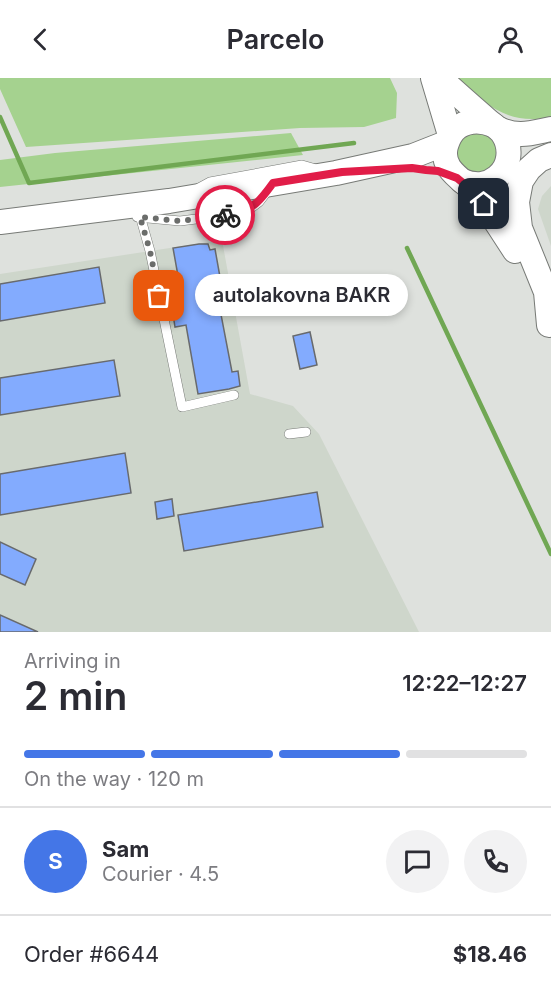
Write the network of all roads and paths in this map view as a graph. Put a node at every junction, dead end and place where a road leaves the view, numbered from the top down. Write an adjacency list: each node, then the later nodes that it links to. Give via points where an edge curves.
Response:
1 (433, 78): 5 (main road)
2 (440, 78): 3 (main road)
3 (496, 127): 4 (main road, via 518,135); 5 (main road, via 468,122); 8 (main road, via 508,145)
4 (551, 129)
5 (448, 139): 9 (main road, via 413,156); 10 (main road, via 444,152 448,168)
6 (551, 145): 8 (main road, via 517,156)
7 (551, 155): 16 (main road, via 529,169 521,181 517,202 520,228 546,292)
8 (505, 168): 10 (main road, via 485,183); 15 (main road, via 503,202)
9 (339, 173): 10 (main road, via 412,168 438,171); 11 (main road); 12 (lane, via 302,165 210,182)
10 (459, 179): 15 (main road, via 484,204)
11 (273, 183): 12 (main road); 13 (lane, via 251,208 220,216 180,221)
12 (182, 199): 13 (main road)
13 (139, 211): 14 (main road, via 106,209); 17 (lane, via 182,407)
14 (0, 222)
15 (515, 251): 16 (main road)
16 (550, 326)
17 (234, 395)
18 (306, 432): 19 (lane)
19 (289, 435)

